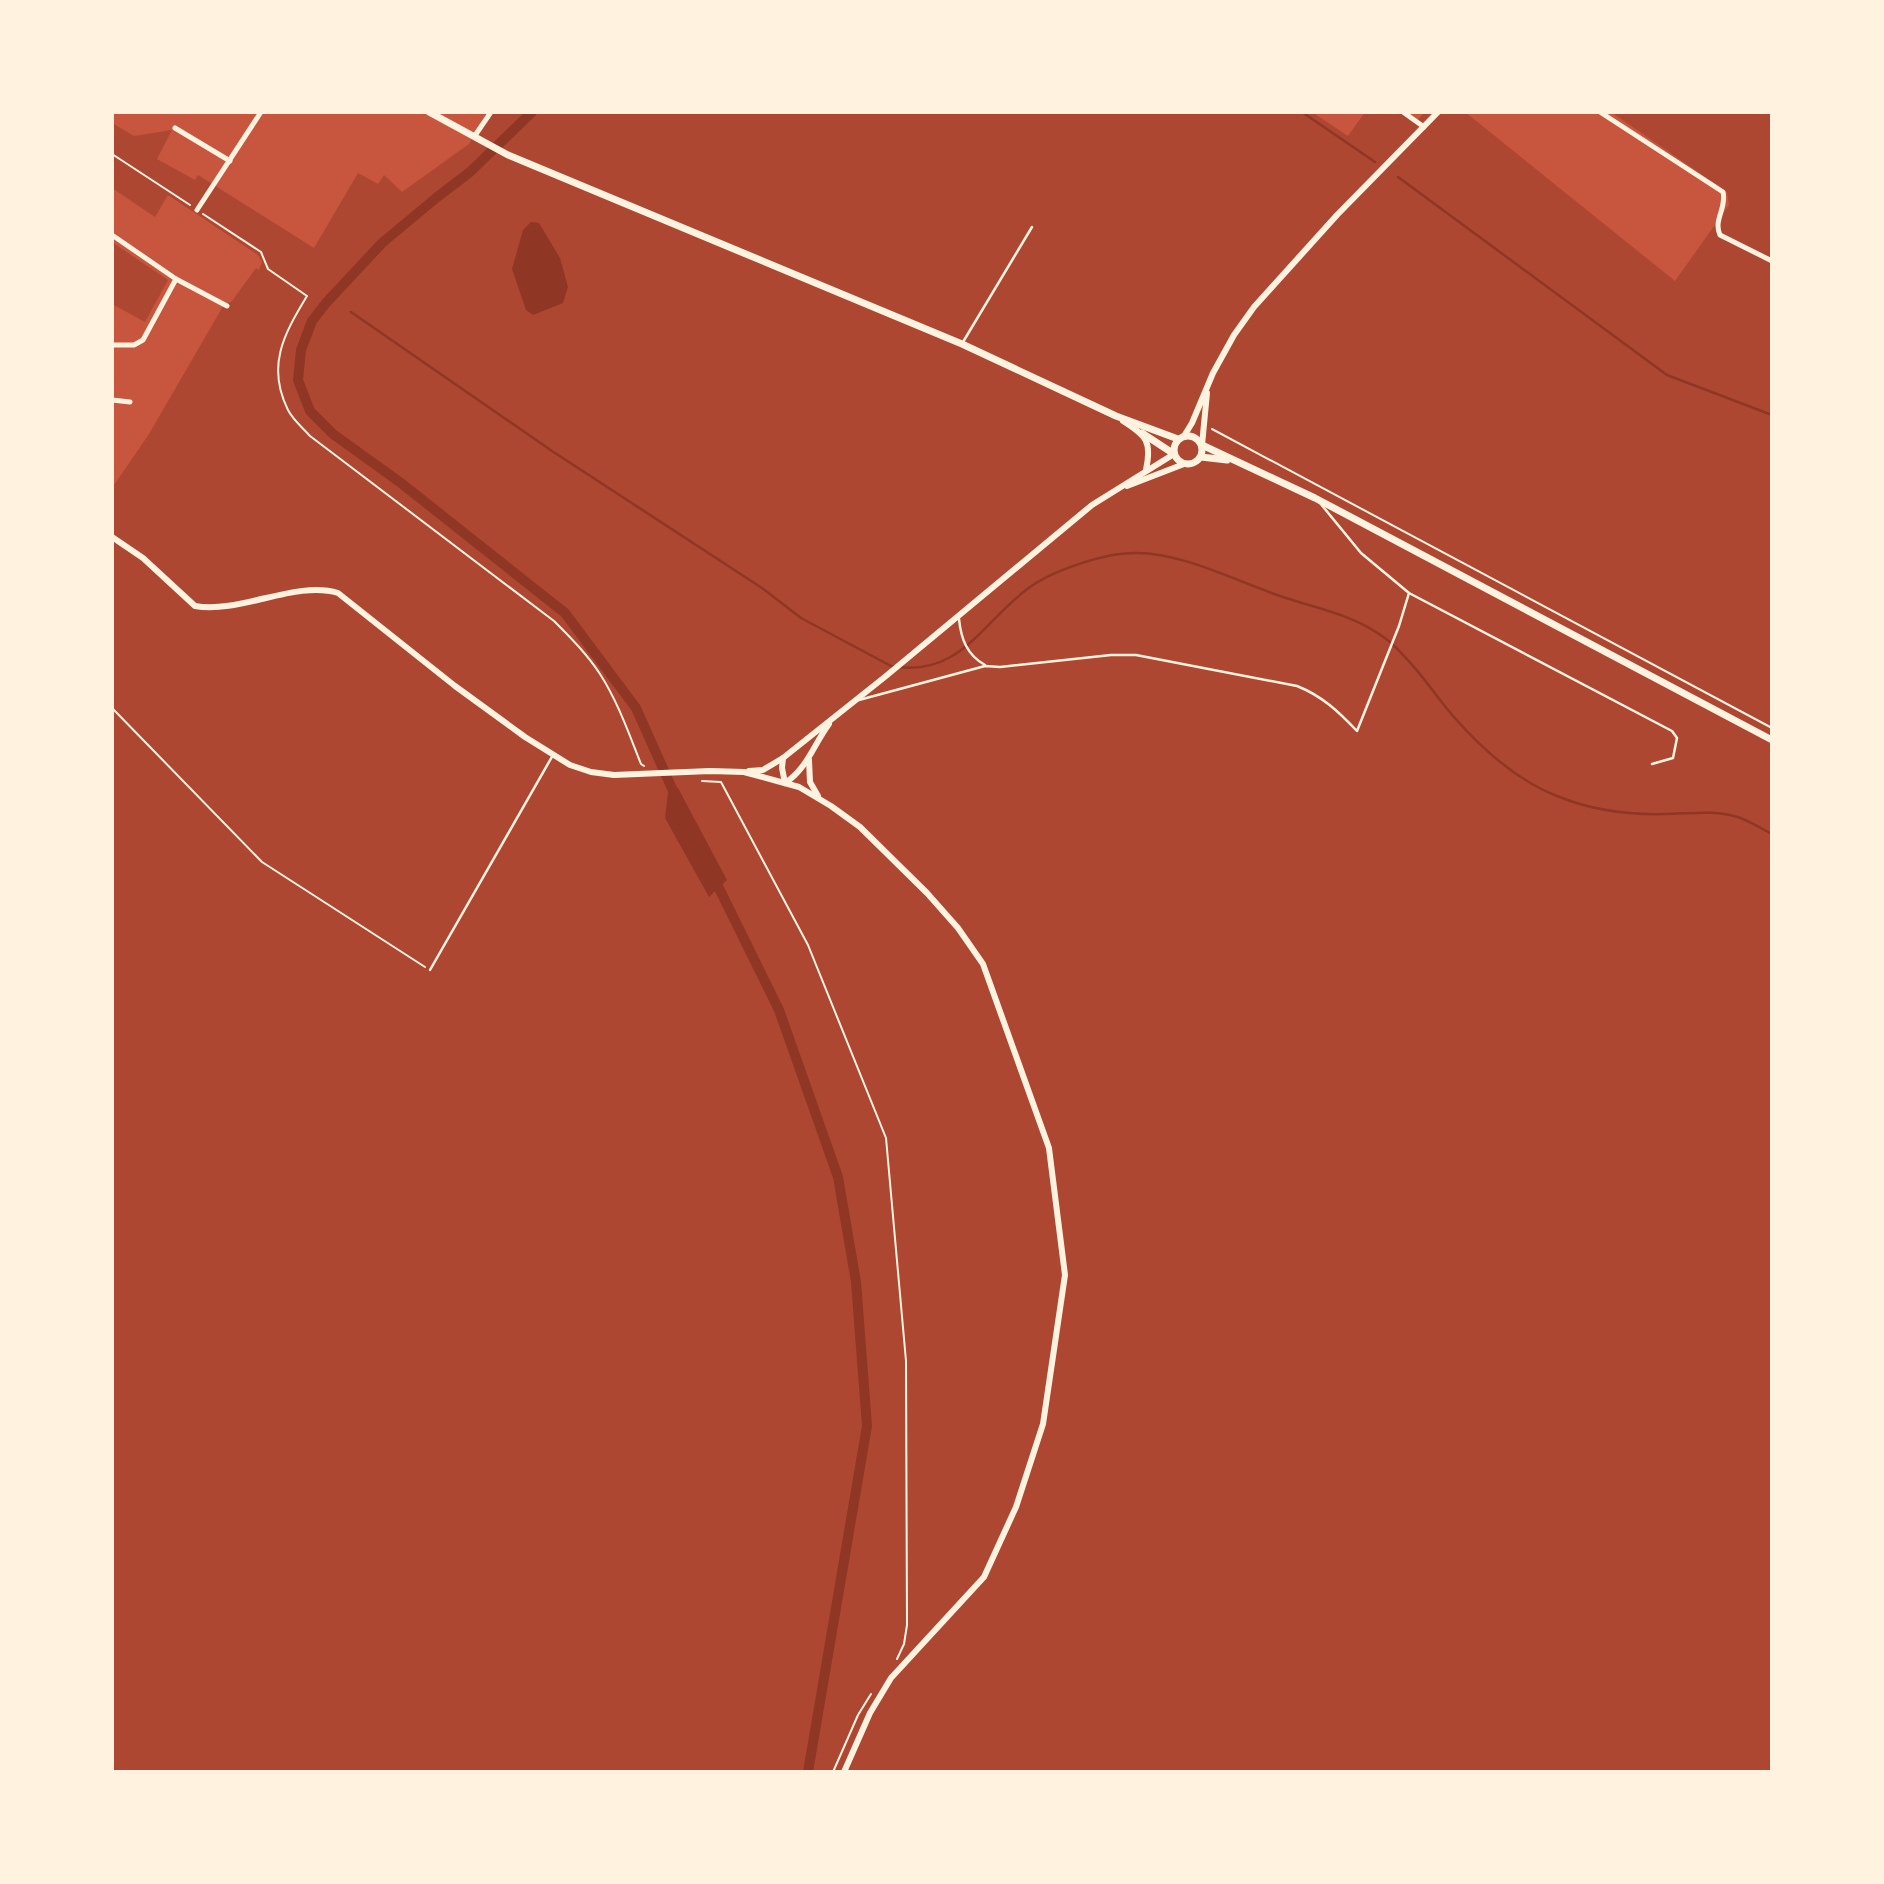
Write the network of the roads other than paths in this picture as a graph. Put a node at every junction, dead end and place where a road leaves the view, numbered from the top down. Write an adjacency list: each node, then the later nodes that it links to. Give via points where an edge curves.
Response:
1 (261, 112): 10 (street)
2 (429, 112): 9 (main road)
3 (491, 112): 9 (street)
4 (1403, 112): 7 (street)
5 (1438, 112): 7 (street)
6 (1600, 112): 14 (street, via 1723,192 1717,223 1720,235)
7 (1424, 127): 19 (street, via 1254,307 1234,335)
8 (175, 128): 10 (street)
9 (477, 139): 17 (main road)
10 (230, 161): 11 (street)
11 (197, 210)
12 (1032, 227): 17 (lane)
13 (112, 235): 15 (street)
14 (1772, 261)
15 (176, 279): 16 (street); 18 (street, via 144,340)
16 (227, 306)
17 (961, 344): 22 (main road)
18 (112, 345)
19 (1208, 388): 24 (street); 25 (street)
20 (112, 400): 21 (street)
21 (130, 402)
22 (1116, 416): 23 (street); 24 (main road, via 1170,438)
23 (1142, 433): 26 (main road); 30 (street, via 1150,453)
24 (1181, 438): 25 (main road, via 1197,438); 26 (main road)
25 (1202, 445): 27 (main road); 28 (main road)
26 (1174, 454): 29 (main road); 30 (street)
27 (1201, 457): 28 (main road); 29 (main road)
28 (1234, 461): 32 (main road)
29 (1184, 464): 31 (street)
30 (1146, 470): 31 (street)
31 (1109, 493): 35 (street)
32 (1315, 498): 34 (lane, via 1361,553); 39 (main road)
33 (112, 537): 40 (street, via 143,558 195,606 224,606 322,589 338,593 455,686)
34 (1409, 593): 36 (lane, via 1357,731 1330,703 1297,686 1136,655); 43 (lane, via 1672,731 1677,738 1673,758)
35 (959, 615): 36 (lane, via 964,644); 37 (street)
36 (985, 666): 37 (lane)
37 (856, 701): 38 (street)
38 (832, 719): 41 (street); 42 (street)
39 (1772, 740)
40 (553, 755): 44 (street, via 591,772); 47 (lane)
41 (783, 758): 44 (street, via 764,770); 45 (street)
42 (809, 758): 45 (street); 46 (street, via 810,782)
43 (1652, 764)
44 (744, 772): 45 (street)
45 (785, 783): 46 (street)
46 (819, 799): 48 (street, via 860,827 927,892 983,964 1049,1148 1065,1275 1043,1424 1016,1507 984,1577 904,1662 870,1713)
47 (430, 970)
48 (844, 1772)

